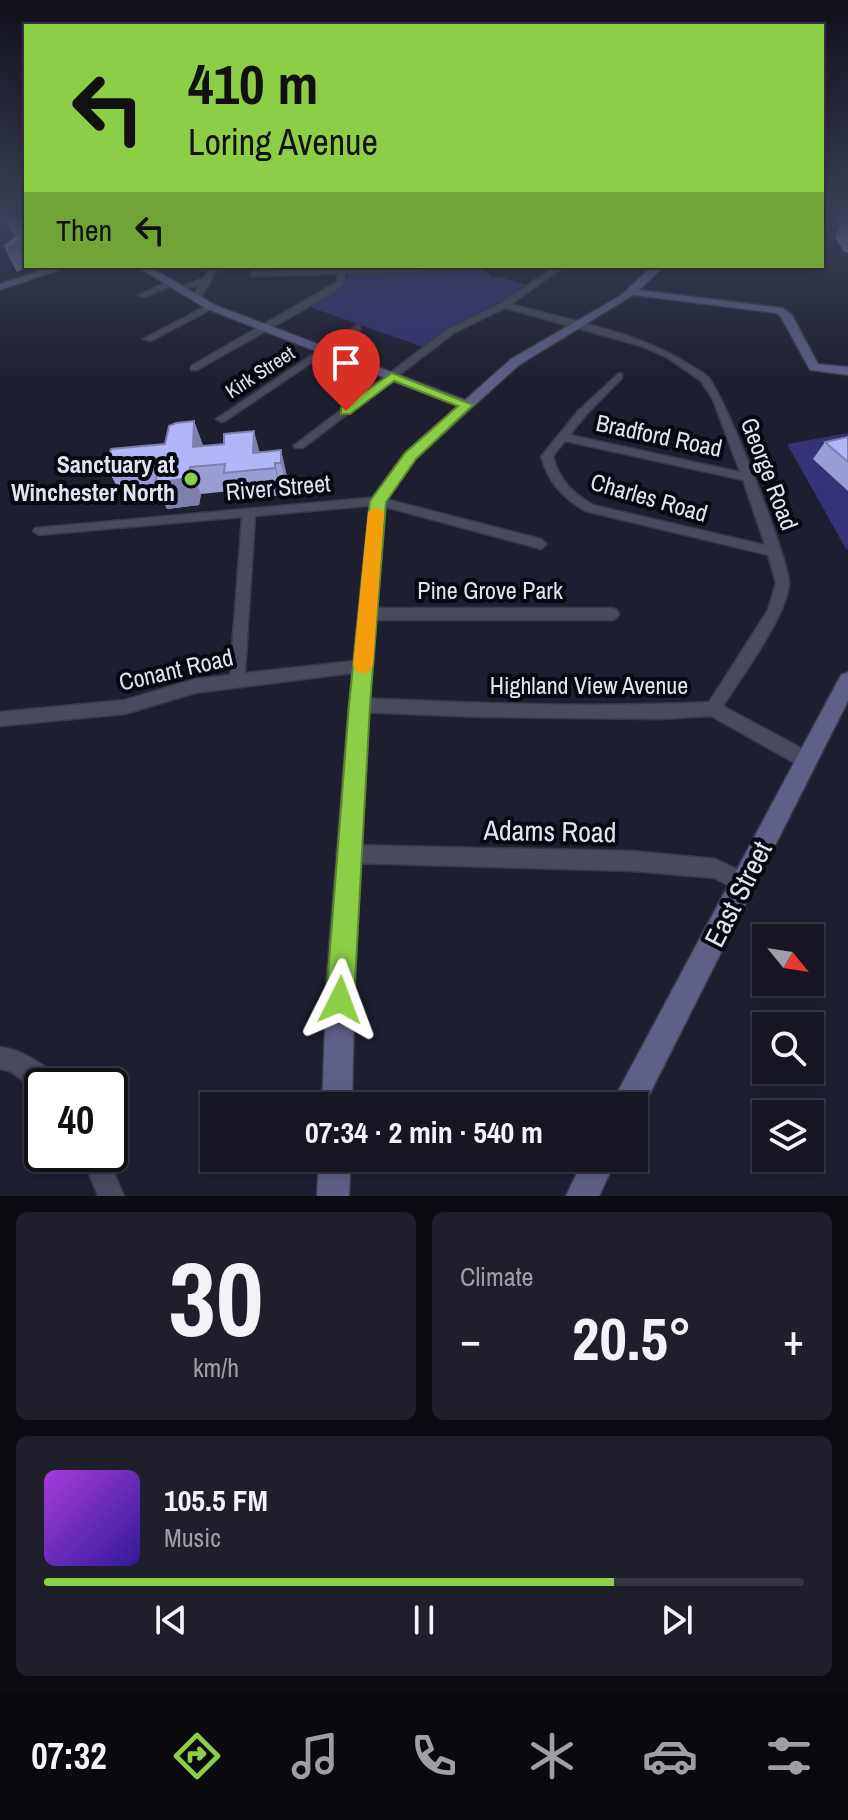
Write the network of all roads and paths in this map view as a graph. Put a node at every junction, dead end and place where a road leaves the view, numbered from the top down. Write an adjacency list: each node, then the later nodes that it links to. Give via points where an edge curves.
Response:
1 (41, 274): 8 (street)
2 (154, 274): 9 (street)
3 (211, 274): 7 (street)
4 (341, 274): 16 (street, via 341,283 330,291)
5 (550, 274): 13 (street)
6 (651, 274): 10 (street)
7 (208, 279): 9 (street); 12 (street)
8 (0, 287)
9 (175, 287): 11 (street); 12 (street)
10 (632, 292): 15 (street); 21 (street, via 783,312 816,368)
11 (142, 295)
12 (196, 299): 14 (street)
13 (504, 305): 15 (street); 22 (street, via 451,331)
14 (211, 307): 16 (street); 18 (street)
15 (576, 326): 24 (street, via 515,362); 28 (street, George Road, via 644,344 689,365 705,379)
16 (265, 328): 19 (street); 20 (street)
17 (357, 328): 19 (street, Kirk Street)
18 (148, 339)
19 (325, 351): 22 (street); 25 (street, Kirk Street)
20 (194, 368)
21 (848, 371)
22 (392, 376): 24 (street); 27 (street)
23 (619, 376): 26 (street, Charles Road)
24 (467, 405): 29 (street, via 410,456)
25 (221, 419)
26 (563, 437): 28 (street, Bradford Road); 33 (street, Charles Road, via 547,456 550,470 564,492 589,508)
27 (299, 446)
28 (746, 477): 33 (street, George Road)
29 (378, 501): 30 (street, River Street); 32 (street); 34 (street)
30 (249, 513): 31 (street, River Street); 37 (street)
31 (39, 531)
32 (541, 544)
33 (775, 552): 40 (street, George Road, via 783,583 775,611)
34 (368, 614): 35 (street, Pine Grove Park); 36 (street)
35 (612, 614)
36 (363, 666): 37 (street, Conant Road); 39 (street)
37 (237, 679): 41 (street, Conant Road, via 125,707)
38 (848, 681): 42 (street, East Street)
39 (359, 705): 40 (street, Highland View Avenue, via 510,711); 43 (street)
40 (713, 709): 42 (street, Highland View Avenue)
41 (0, 719)
42 (806, 760): 44 (street, East Street)
43 (350, 854): 44 (street, Adams Road, via 633,861 716,869); 47 (street)
44 (744, 883): 48 (street, East Street)
45 (0, 1058): 46 (street)
46 (25, 1068)
47 (338, 1092)
48 (634, 1092)
49 (101, 1172): 52 (street)
50 (334, 1172): 53 (street)
51 (594, 1172): 54 (street)
52 (111, 1196)
53 (333, 1196)
54 (582, 1196)

